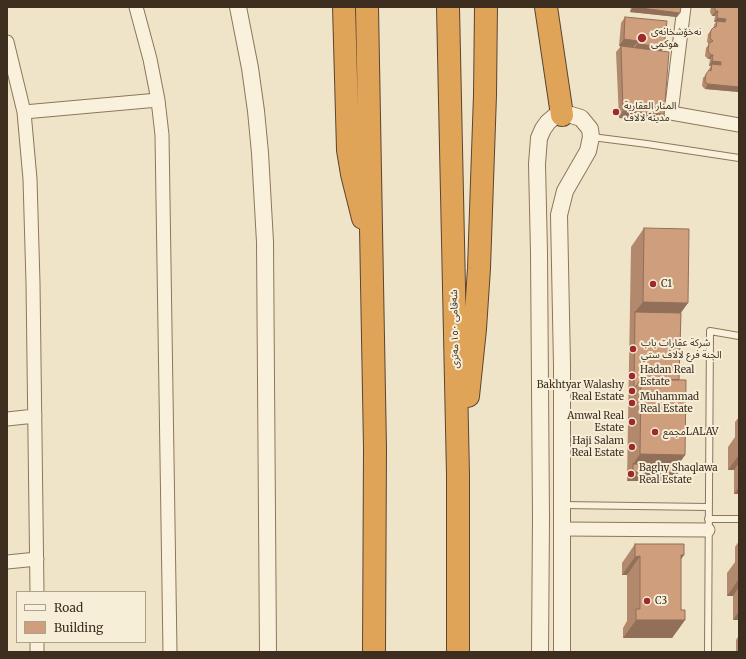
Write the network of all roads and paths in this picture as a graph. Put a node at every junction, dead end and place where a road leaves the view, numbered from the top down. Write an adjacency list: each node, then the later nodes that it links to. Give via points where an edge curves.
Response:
1 (136, 7): 10 (street)
2 (238, 7): 30 (street, via 256,111 265,242)
3 (344, 7): 16 (highway, via 348,150)
4 (367, 7): 16 (highway)
5 (448, 7): 20 (highway, شەقامی ١٥٠ مەتری)
6 (486, 7): 20 (highway, via 478,284 469,393)
7 (546, 7): 12 (highway)
8 (684, 7): 13 (street, via 671,113)
9 (7, 42): 11 (street)
10 (158, 100): 11 (street); 29 (street, via 163,175)
11 (24, 112): 18 (street, via 30,179)
12 (562, 115): 14 (street, via 581,118 590,129); 33 (street, via 555,116 543,129 537,158 540,253)
13 (739, 126)
14 (591, 137): 15 (lane); 21 (street, via 588,151 565,191 559,215)
15 (739, 158)
16 (372, 248): 31 (highway, via 375,448)
17 (739, 336): 22 (lane, via 710,331)
18 (35, 416): 19 (street); 26 (street)
19 (7, 419)
20 (458, 475): 32 (highway, شەقامی ١٥٠ مەتری)
21 (562, 505): 22 (lane); 25 (street)
22 (708, 507): 24 (lane)
23 (739, 519): 24 (lane)
24 (708, 525): 25 (street); 35 (lane)
25 (562, 529): 34 (street)
26 (37, 559): 27 (street); 28 (street)
27 (7, 562)
28 (37, 591)
29 (170, 652)
30 (268, 652)
31 (374, 652)
32 (458, 652)
33 (540, 652)
34 (562, 652)
35 (708, 652)

